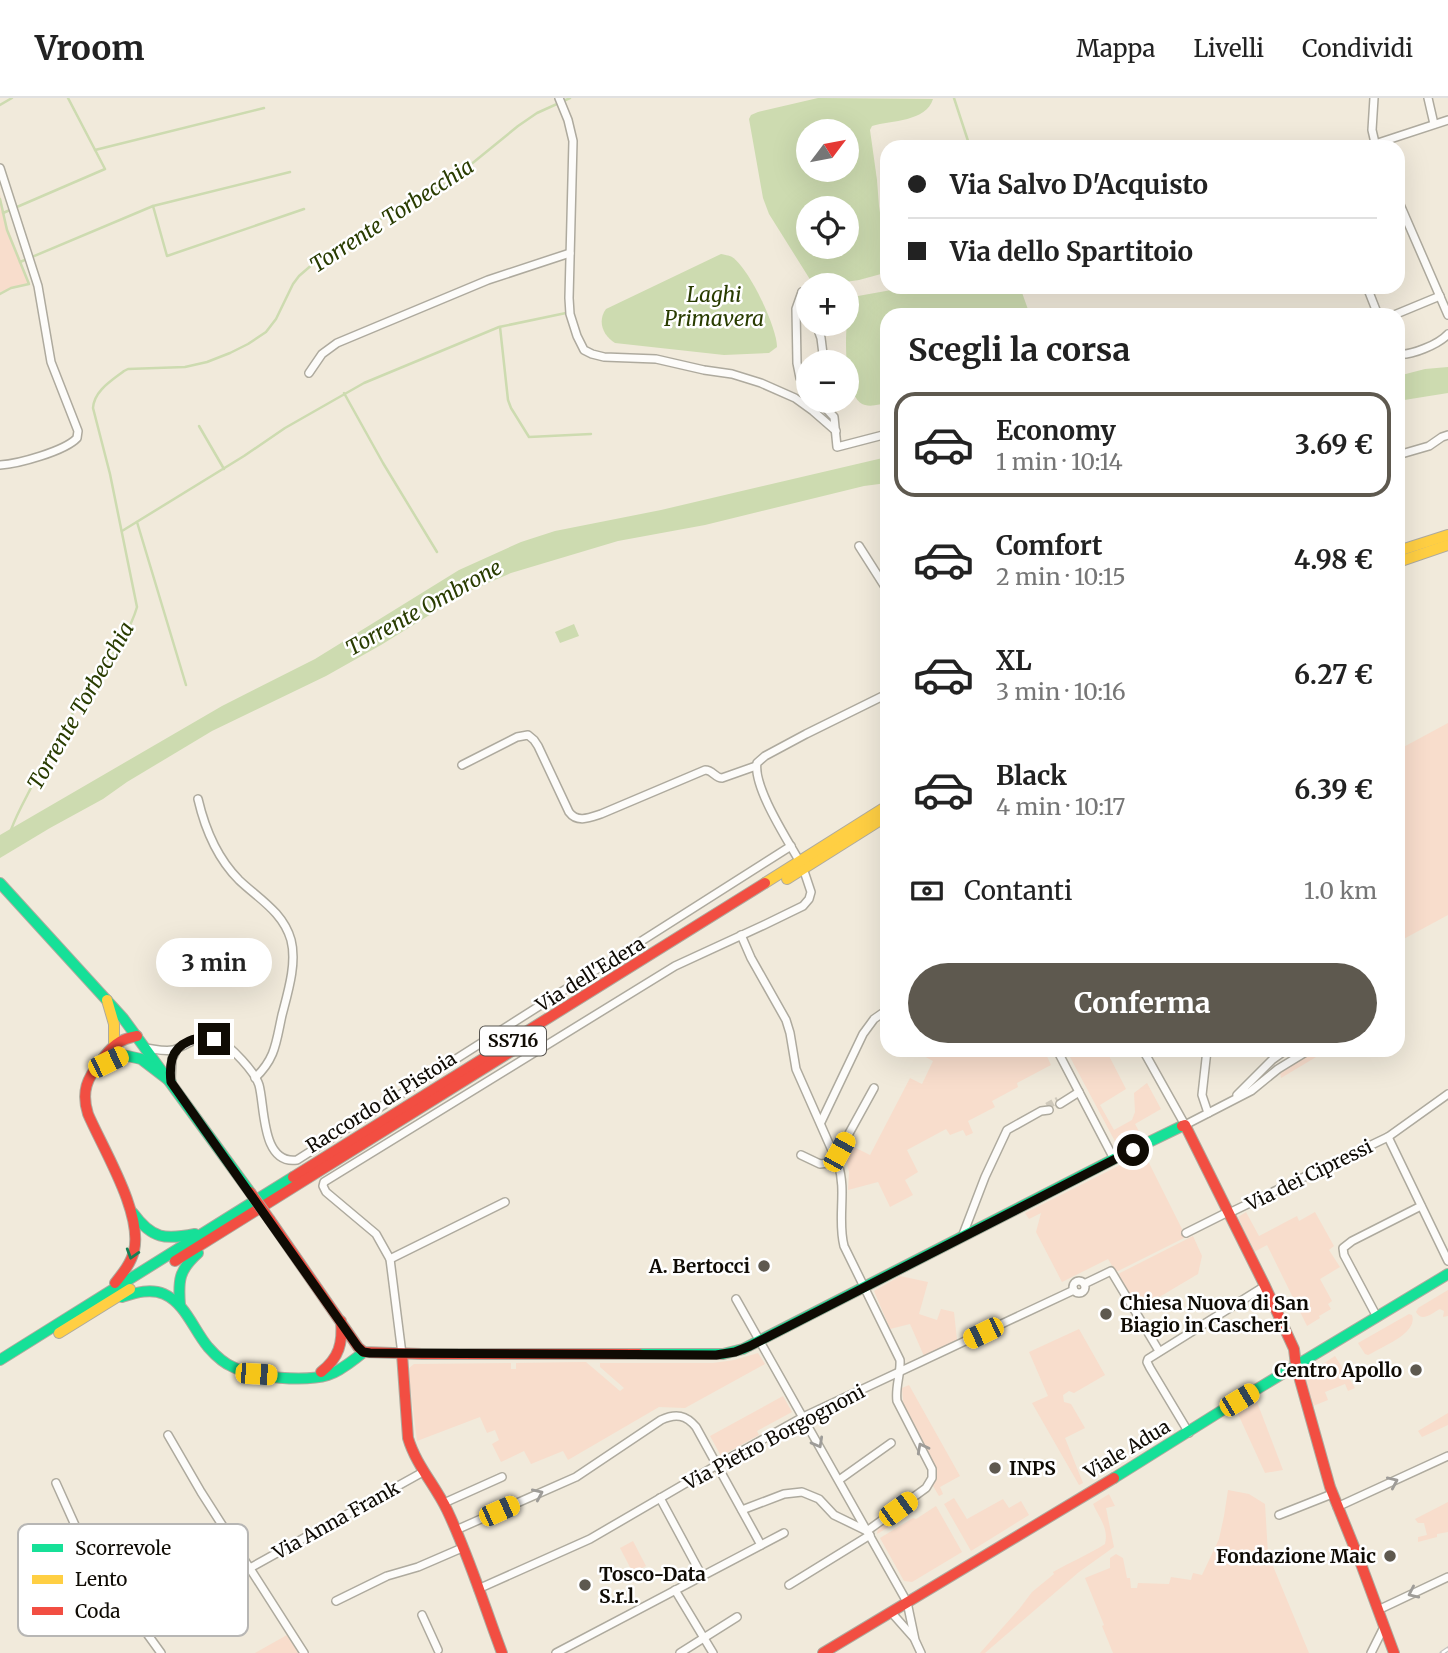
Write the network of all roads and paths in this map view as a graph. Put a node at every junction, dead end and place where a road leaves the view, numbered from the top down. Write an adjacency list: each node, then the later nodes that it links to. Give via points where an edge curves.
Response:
1 (559, 98): 10 (street, via 573,141)
2 (1374, 98): 6 (street)
3 (1428, 98): 5 (street)
4 (1448, 120): 5 (street)
5 (1434, 124): 7 (street)
6 (1374, 140)
7 (1392, 140)
8 (0, 168): 22 (street, via 38,286 51,362 78,430 77,438 66,446)
9 (1405, 218): 11 (street)
10 (570, 253): 16 (street, via 488,280 337,343 322,354); 18 (street, via 570,314 584,350 598,356 656,359 761,383 795,398)
11 (1440, 296): 12 (street); 13 (street)
12 (1405, 310)
13 (1448, 316)
14 (1448, 334): 15 (street)
15 (1405, 355)
16 (310, 373)
17 (831, 413): 18 (street)
18 (836, 431): 20 (street, via 837,447)
19 (1448, 435): 21 (street)
20 (880, 436)
21 (1405, 453)
22 (0, 465)
23 (1448, 535): 26 (main road)
24 (1448, 545): 27 (main road)
25 (859, 546): 28 (street)
26 (1405, 549)
27 (1405, 560)
28 (880, 579)
29 (880, 697): 31 (street, via 765,756)
30 (462, 765): 31 (street, via 528,735 538,746 571,816 579,819 705,770 722,778)
31 (755, 766): 35 (street, via 769,807)
32 (198, 799): 53 (street, via 206,829 224,861 272,907 292,943 288,992 274,1050)
33 (880, 810): 75 (main road, Raccordo di Pistoia / SS716)
34 (880, 820): 75 (main road, Raccordo di Pistoia / SS716)
35 (791, 846): 36 (street); 53 (street, Via dell'Edera, via 300,1159 285,1159 272,1145)
36 (797, 857)
37 (805, 874): 39 (street, via 811,892 806,903)
38 (2, 885): 40 (main road)
39 (741, 936): 62 (street, via 786,1020 796,1069); 77 (street, Via dell'Edera, via 675,966 327,1179 323,1186 330,1195 376,1234)
40 (107, 1000): 42 (main road); 43 (main road)
41 (880, 1014): 62 (street, via 863,1034)
42 (137, 1035): 43 (main road); 44 (main road); 46 (main road)
43 (114, 1043): 52 (main road)
44 (146, 1048): 45 (street); 54 (main road)
45 (177, 1048): 53 (street, via 199,1038 220,1041); 54 (street)
46 (122, 1055): 52 (main road); 54 (main road, via 141,1059)
47 (1060, 1057): 56 (street)
48 (1147, 1057): 63 (street)
49 (1207, 1057): 61 (street, via 1202,1094)
50 (1276, 1057): 59 (street)
51 (1296, 1058): 59 (street)
52 (94, 1068): 70 (main road, via 86,1084 85,1104)
53 (255, 1078)
54 (171, 1082): 86 (main road, bridge)
55 (874, 1088): 67 (street)
56 (1076, 1094): 58 (street); 66 (street)
57 (1448, 1094): 64 (street, Via dei Cipressi)
58 (1059, 1102)
59 (1226, 1105): 61 (street)
60 (1046, 1109): 71 (street, via 1005,1132)
61 (1208, 1113): 63 (street)
62 (821, 1122): 67 (street)
63 (1185, 1125): 66 (main road); 72 (main road)
64 (1388, 1137): 69 (street); 72 (street, Via dei Cipressi)
65 (801, 1155): 67 (street, via 821,1164)
66 (1114, 1159): 73 (main road)
67 (836, 1160): 81 (street, via 842,1182 843,1240)
68 (506, 1202): 77 (street)
69 (1421, 1206): 78 (street); 85 (street, via 1343,1248)
70 (129, 1207): 75 (main road, via 144,1228 160,1237); 82 (main road, one-way to 82, via 134,1254)
71 (972, 1210): 73 (street); 76 (street)
72 (1229, 1212): 74 (street); 80 (main road)
73 (978, 1229): 76 (main road)
74 (1186, 1233)
75 (211, 1234): 82 (main road, Raccordo di Pistoia / SS716); 84 (main road, via 181,1273)
76 (962, 1238): 81 (main road)
77 (390, 1259): 91 (street)
78 (1448, 1261)
79 (1448, 1274): 85 (main road, Viale Adua)
80 (1265, 1286): 90 (street); 93 (main road, via 1294,1349)
81 (865, 1288): 87 (main road); 95 (street, via 900,1360)
82 (110, 1296): 84 (main road, via 152,1291); 92 (main road, Raccordo di Pistoia / SS716); 94 (main road, Raccordo di Pistoia / SS716)
83 (736, 1299): 87 (street)
84 (180, 1305): 96 (main road, via 206,1346 234,1368)
85 (1377, 1317): 93 (main road, Viale Adua)
86 (341, 1321): 88 (main road); 89 (main road)
87 (760, 1341): 91 (main road, via 716,1355); 97 (street)
88 (361, 1349): 89 (main road); 91 (main road); 96 (main road, via 327,1376)
89 (340, 1351): 96 (main road, via 328,1367)
90 (1159, 1351): 95 (street, Via Pietro Borgognoni, via 1111,1271 1084,1284 1081,1292 1074,1290); 98 (street, via 1148,1359 1148,1365)
91 (402, 1354): 103 (main road, via 408,1438)
92 (0, 1360)
93 (1296, 1366): 98 (main road, Viale Adua); 107 (main road)
94 (0, 1370)
95 (900, 1373): 97 (street, Via Pietro Borgognoni); 117 (street, one-way to 95, via 932,1478 931,1464 897,1401)
96 (311, 1377)
97 (803, 1417): 102 (street, Via Pietro Borgognoni); 105 (street, one-way to 105)
98 (1188, 1433): 128 (main road, Viale Adua)
99 (168, 1435): 114 (street)
100 (891, 1443): 105 (street)
101 (1448, 1457): 110 (street, one-way to 101)
102 (717, 1465): 108 (street, Via Pietro Borgognoni); 111 (street); 115 (street, one-way to 102, via 576,1477 673,1416 692,1423)
103 (423, 1472): 109 (main road); 121 (street, Via Anna Frank)
104 (502, 1477): 109 (street)
105 (839, 1480): 117 (street)
106 (56, 1483): 113 (street)
107 (1332, 1494): 110 (main road); 112 (street)
108 (660, 1498): 122 (street); 125 (street, Via Pietro Borgognoni, via 581,1544)
109 (444, 1503): 115 (main road)
110 (1337, 1507): 129 (main road)
111 (742, 1510): 117 (street, via 802,1492); 118 (street)
112 (1279, 1515)
113 (74, 1524)
114 (221, 1524)
115 (456, 1530): 119 (main road)
116 (784, 1533): 118 (street)
117 (869, 1533): 124 (street); 128 (street)
118 (761, 1545): 122 (street)
119 (463, 1548): 125 (main road); 127 (street)
120 (248, 1566): 121 (street)
121 (250, 1569): 140 (street)
122 (702, 1576): 126 (street)
123 (1448, 1577): 129 (street, one-way to 129)
124 (789, 1585)
125 (478, 1589): 141 (main road)
126 (675, 1590): 135 (street); 142 (street)
127 (336, 1601)
128 (907, 1602): 130 (main road, Viale Adua); 136 (street)
129 (1378, 1610): 133 (main road)
130 (891, 1612): 136 (street); 145 (main road, Viale Adua)
131 (422, 1615): 138 (street)
132 (737, 1618): 135 (street)
133 (1384, 1627): 137 (main road); 147 (street)
134 (149, 1636): 139 (street)
135 (704, 1638): 143 (street); 144 (street)
136 (915, 1640): 146 (street)
137 (1390, 1641): 147 (street); 148 (main road)
138 (437, 1652)
139 (161, 1653)
140 (304, 1653)
141 (502, 1653)
142 (556, 1653)
143 (680, 1653)
144 (713, 1653)
145 (823, 1653)
146 (921, 1653)
147 (1371, 1653)
148 (1394, 1653)

